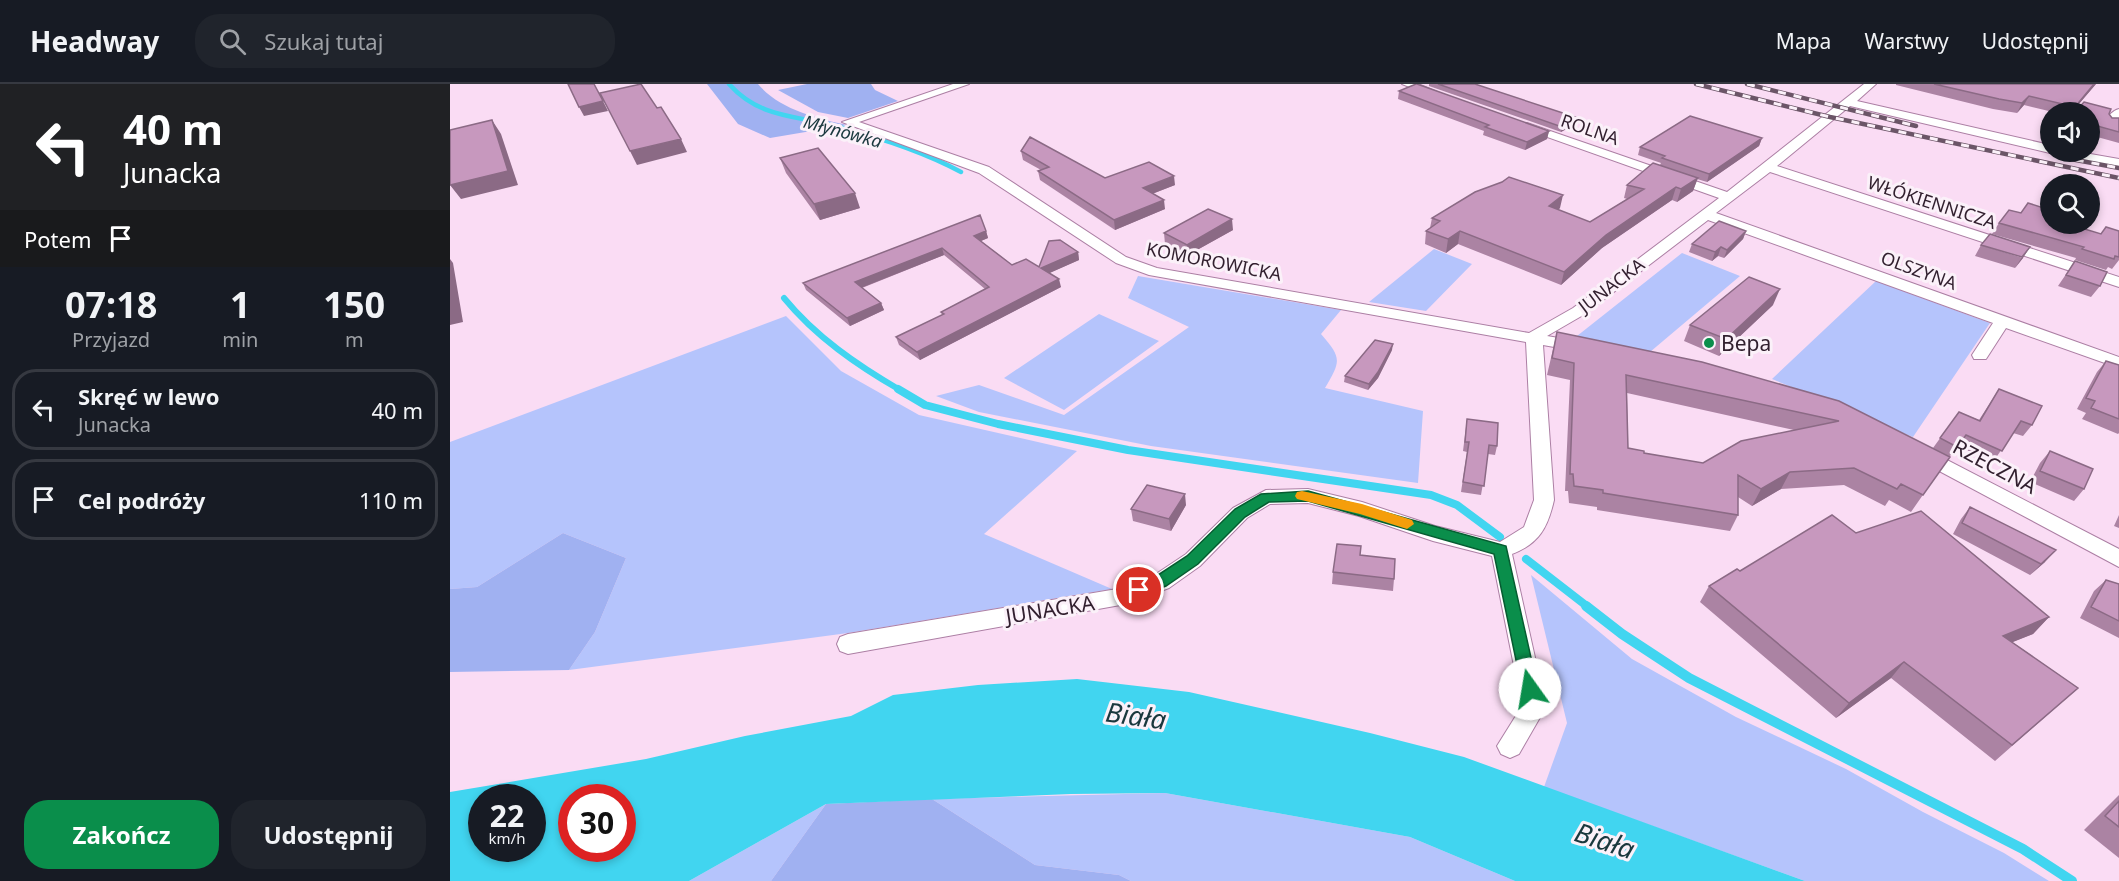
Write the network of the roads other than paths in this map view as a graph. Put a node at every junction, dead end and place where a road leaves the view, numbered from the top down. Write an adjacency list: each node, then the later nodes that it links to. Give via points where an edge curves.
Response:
1 (964, 84): 17 (street, KOMOROWICKA, via 848,122 984,170 1121,260 1154,272)
2 (1407, 84): 4 (street)
3 (1870, 84): 5 (street, JUNACKA)
4 (1449, 99)
5 (1847, 102): 9 (street); 12 (street, JUNACKA)
6 (2119, 112): 8 (street)
7 (1512, 121): 13 (street, ROLNA)
8 (2110, 123)
9 (2040, 147)
10 (2100, 159): 11 (street)
11 (2119, 163)
12 (1768, 167): 13 (street, JUNACKA); 15 (street, WŁÓKIENNICZA)
13 (1727, 196): 14 (street, JUNACKA)
14 (1705, 214): 16 (street, OLSZYNA); 17 (street, JUNACKA, via 1579,311)
15 (2119, 282)
16 (2003, 321): 19 (street); 20 (street, OLSZYNA)
17 (1534, 338): 18 (street); 22 (street, via 1544,500 1539,526 1524,542)
18 (1605, 352)
19 (1980, 355)
20 (2119, 363)
21 (1901, 443): 23 (street, RZECZNA)
22 (1501, 550): 24 (street, JUNACKA, via 1308,496 1266,497 1240,513 1193,560 1161,582 1118,598); 25 (street, via 1534,707)
23 (2119, 559)
24 (848, 644)
25 (1510, 746)

